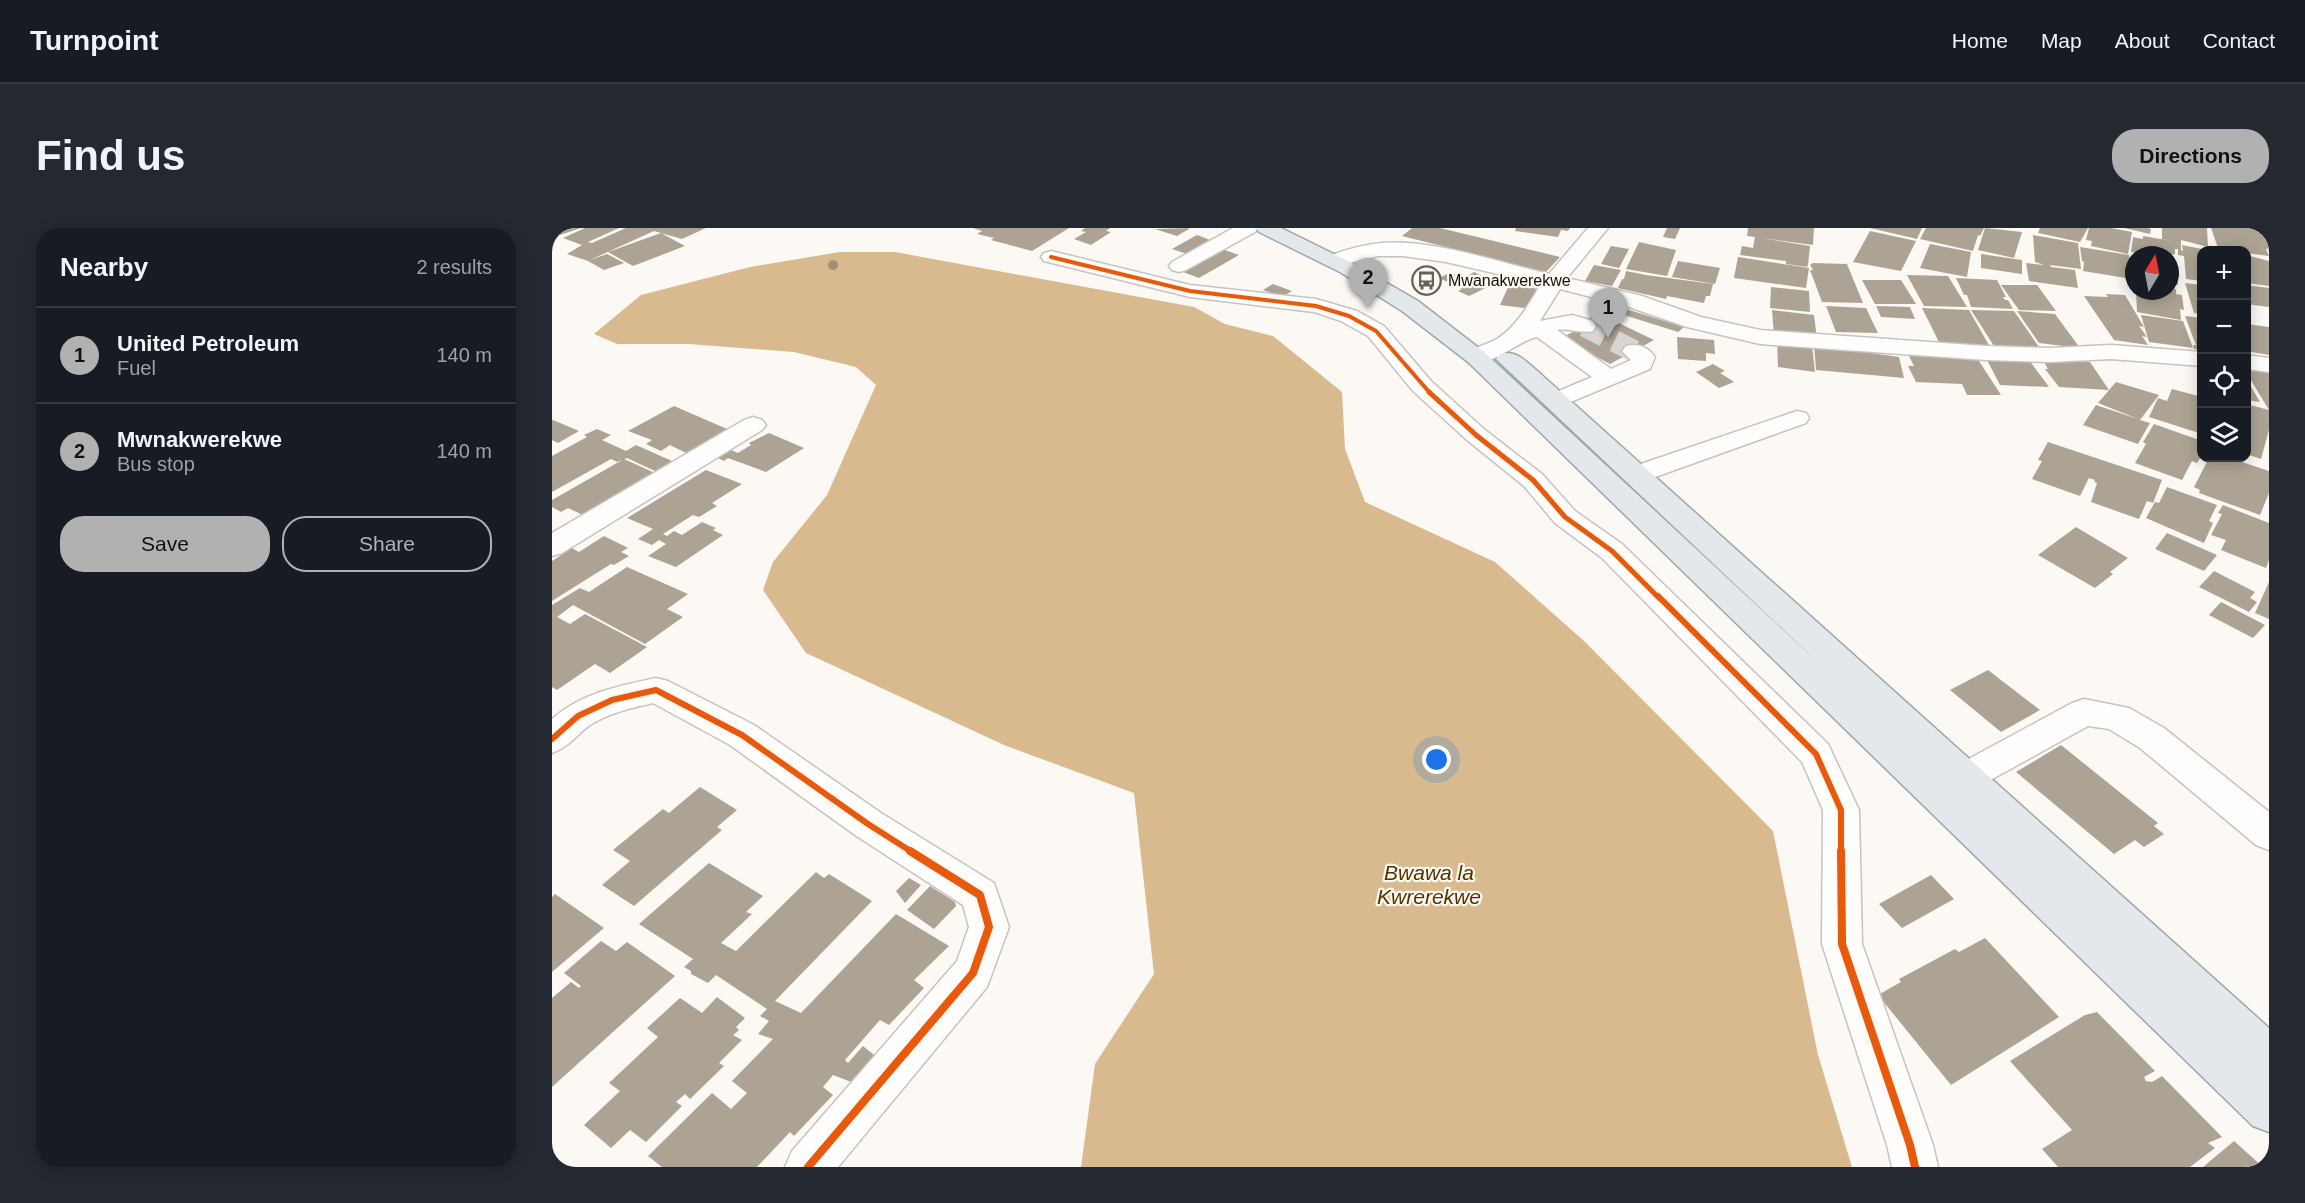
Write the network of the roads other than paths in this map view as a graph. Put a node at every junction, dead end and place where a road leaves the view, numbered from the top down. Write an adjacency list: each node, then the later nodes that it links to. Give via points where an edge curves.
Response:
1 (1248, 228): 7 (street)
2 (1266, 228): 6 (main road)
3 (1298, 228): 6 (main road)
4 (1598, 228): 8 (street)
5 (1051, 257): 28 (street, via 1190,291 1316,306 1348,316 1376,331 1422,386 1533,480 1565,517 1612,552 1816,754 1840,810 1842,944)
6 (1343, 258): 8 (street, via 1384,249); 12 (main road)
7 (1179, 266)
8 (1554, 281): 10 (street); 13 (street, via 1760,337 1986,353 2111,352)
9 (1585, 326): 10 (street, via 1568,322)
10 (1531, 331): 12 (street); 16 (street)
11 (1634, 351): 16 (street, via 1643,357 1642,364)
12 (1487, 354): 17 (main road); 26 (main road)
13 (2197, 358)
14 (2251, 362): 15 (street)
15 (2269, 364)
16 (1610, 379): 17 (street)
17 (1556, 401): 20 (main road)
18 (1797, 418): 20 (street)
19 (753, 425): 21 (street)
20 (1635, 475): 23 (main road)
21 (555, 540)
22 (552, 739): 27 (street, via 578,716 612,700 656,690 742,735 868,824 980,895 989,927 973,974)
23 (1966, 777): 24 (street, via 2084,712 2117,717 2152,738); 25 (main road)
24 (2269, 834)
25 (2269, 1057)
26 (2269, 1110)
27 (808, 1167)
28 (1915, 1167)

